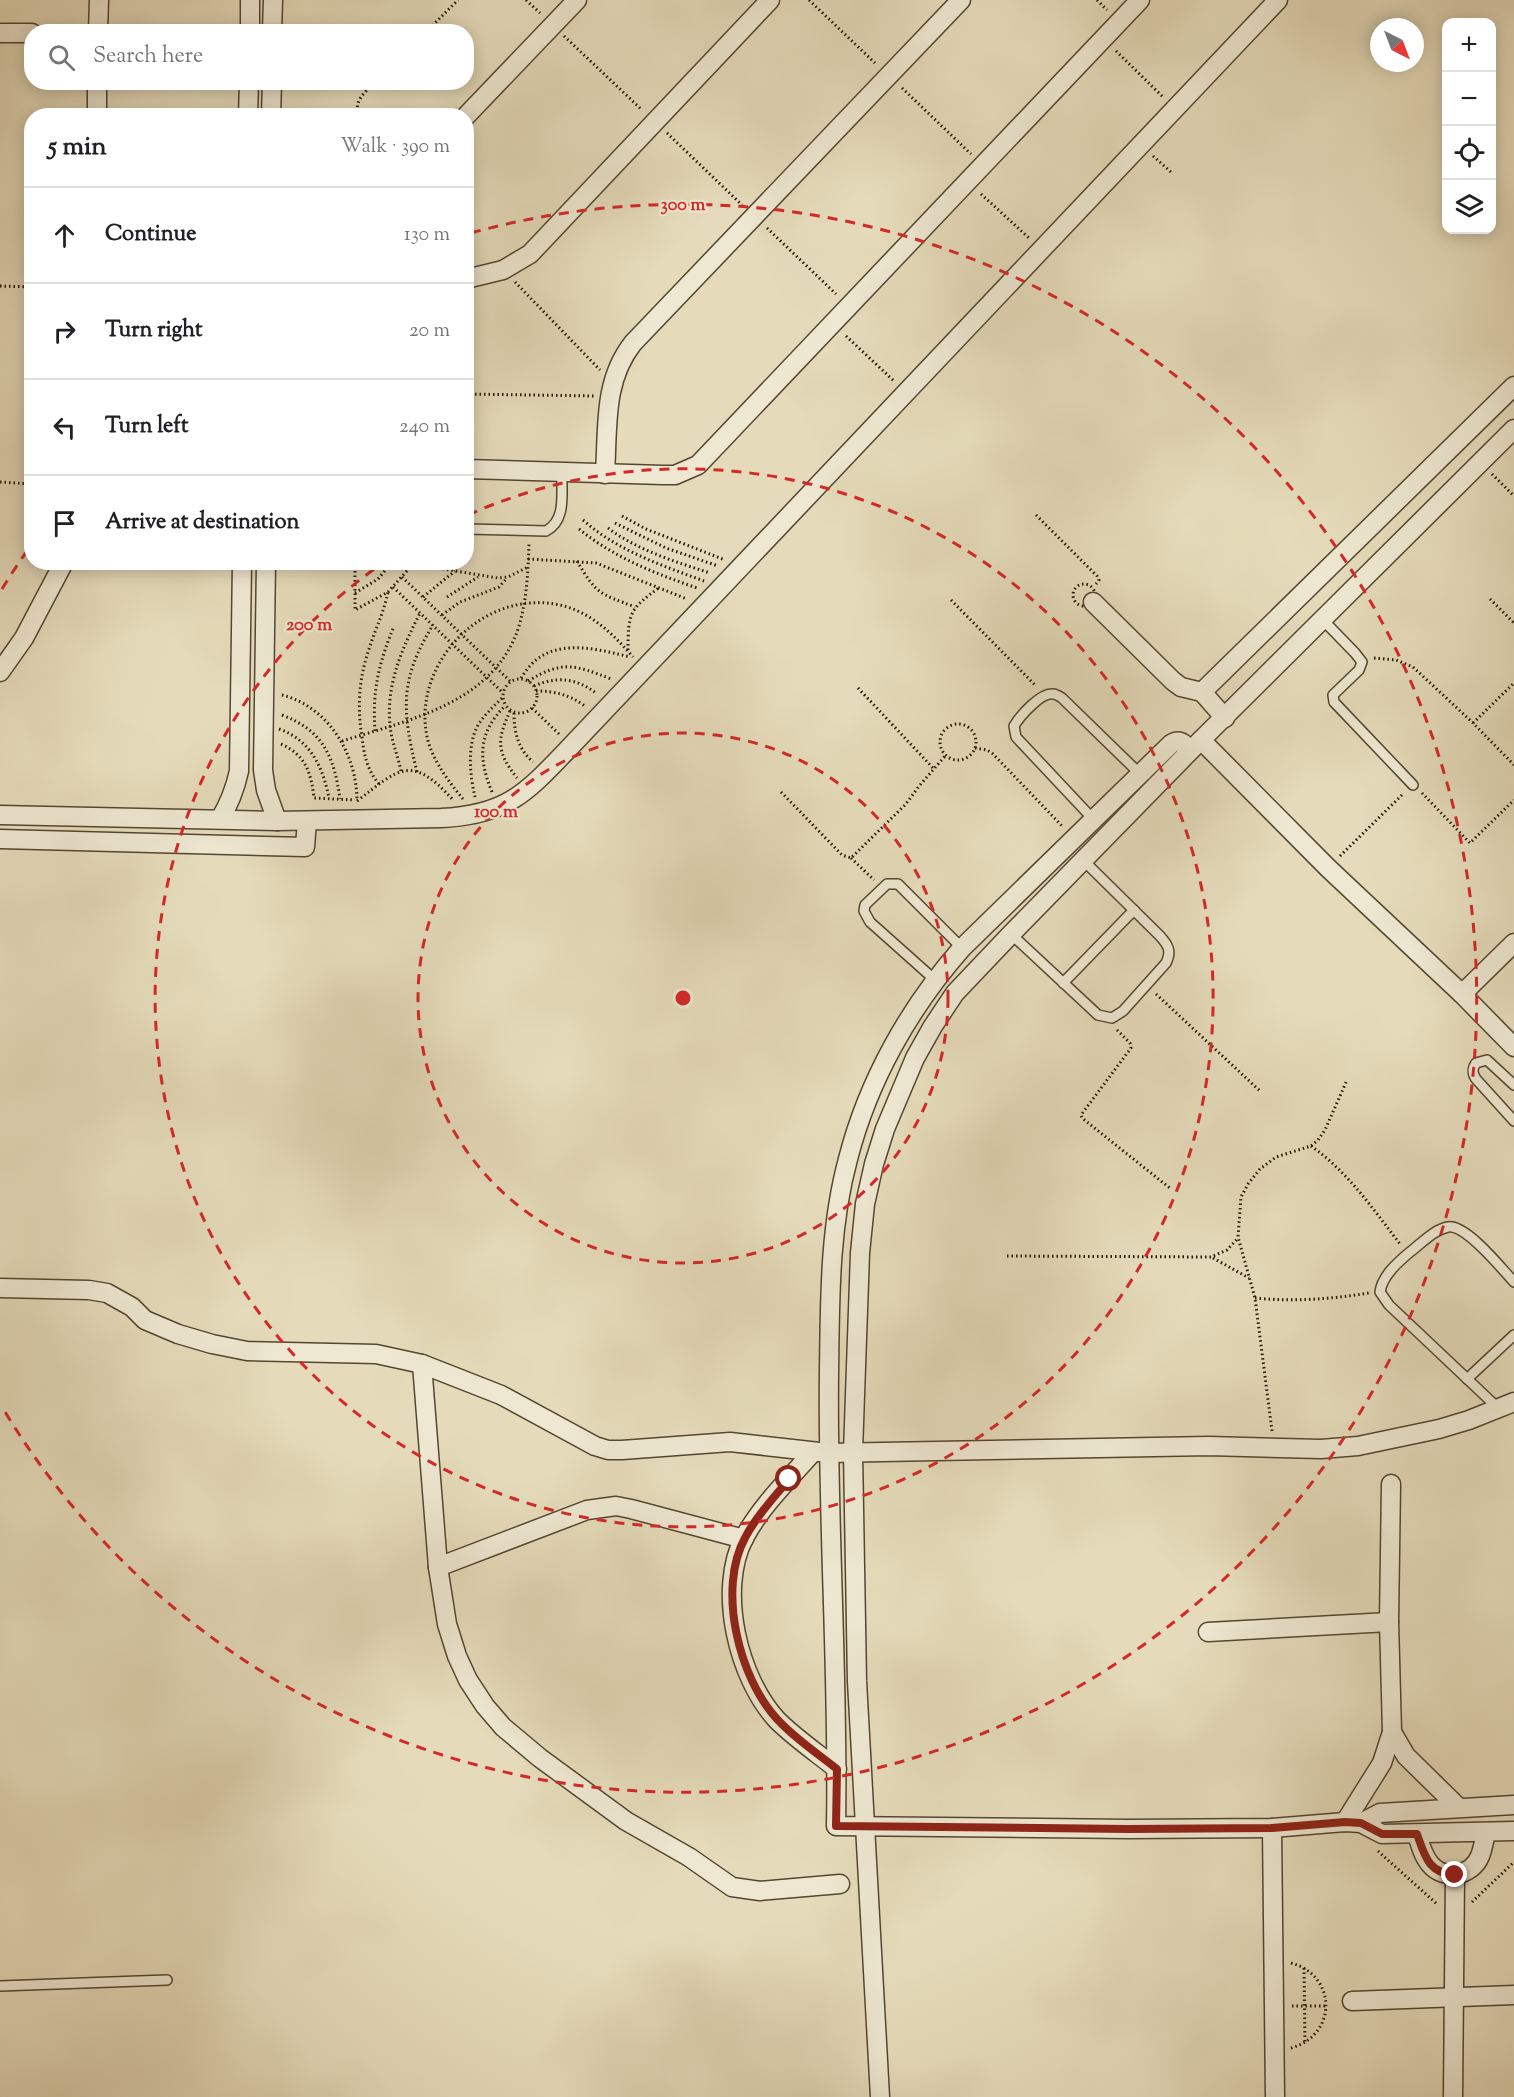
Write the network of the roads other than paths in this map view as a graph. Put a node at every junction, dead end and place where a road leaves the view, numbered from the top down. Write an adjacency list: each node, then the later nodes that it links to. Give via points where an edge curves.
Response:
1 (99, 0): 9 (street)
2 (250, 0): 10 (street)
3 (273, 0): 11 (street)
4 (577, 0): 20 (street)
5 (770, 0): 21 (street, via 530,254 503,270)
6 (961, 0): 26 (street, via 633,342 617,367 611,389)
7 (1140, 0): 26 (street, via 698,465 675,475)
8 (1278, 0): 45 (street, via 724,584 639,664 628,686 520,796 499,808 460,817)
9 (98, 24)
10 (249, 24)
11 (272, 24)
12 (0, 33): 13 (street)
13 (24, 33)
14 (97, 90): 17 (street)
15 (249, 90): 18 (street)
16 (272, 90): 19 (street)
17 (97, 108)
18 (248, 108)
19 (271, 108)
20 (474, 108)
21 (474, 277)
22 (1514, 386): 34 (street)
23 (1514, 429): 32 (street)
24 (474, 469): 25 (street)
25 (562, 472): 26 (street); 27 (lane, via 561,515 546,531)
26 (605, 474)
27 (474, 529)
28 (60, 570): 33 (street, via 24,638)
29 (242, 570): 38 (street)
30 (266, 570): 37 (street)
31 (1093, 595): 34 (street, via 1177,685)
32 (1323, 620): 35 (street); 40 (lane, via 1362,665 1332,698)
33 (0, 672)
34 (1202, 692): 35 (street)
35 (1225, 718): 36 (street)
36 (1196, 745): 39 (street, via 1174,742); 47 (street); 54 (street)
37 (263, 770): 38 (street); 44 (street)
38 (239, 771): 42 (street, via 232,797)
39 (1139, 773): 43 (street); 43 (lane, via 1055,694 1045,695 1018,720 1014,726 1016,737)
40 (1413, 785)
41 (0, 815): 42 (street)
42 (220, 819): 44 (street)
43 (1093, 819): 51 (street)
44 (278, 821): 45 (street)
45 (307, 821): 46 (street, via 305,847)
46 (0, 839)
47 (1083, 860): 48 (lane); 49 (street)
48 (1134, 910): 53 (lane); 53 (lane, via 1169,948 1166,963 1147,985 1112,1018 1092,1010)
49 (1011, 934): 53 (lane); 64 (street, via 955,993 933,1026 897,1096 874,1164 860,1253)
50 (1514, 943): 54 (street)
51 (962, 948): 52 (street); 52 (lane, via 898,884 887,884 865,905 866,916)
52 (935, 980): 65 (street, via 905,1024 873,1085 845,1168 832,1252)
53 (1063, 984)
54 (1462, 994): 55 (street)
55 (1514, 1047)
56 (1514, 1085): 57 (lane, via 1487,1060 1473,1068 1476,1079)
57 (1514, 1121)
58 (1514, 1282): 62 (lane, via 1457,1227 1436,1231 1385,1278 1380,1292 1389,1305)
59 (0, 1288): 61 (street, via 107,1293 132,1307 145,1320 178,1334 247,1351 376,1354)
60 (1514, 1335): 62 (lane)
61 (422, 1364): 65 (street, via 501,1395 608,1450 730,1442); 68 (street)
62 (1467, 1379): 63 (lane)
63 (1506, 1405): 64 (street, via 1439,1429 1370,1444 1321,1449 1209,1446)
64 (853, 1452): 65 (street); 76 (street, via 857,1681)
65 (821, 1453): 67 (street, via 765,1509); 72 (street)
66 (1391, 1484): 69 (street)
67 (744, 1539): 68 (street, via 644,1511 602,1507); 72 (street, via 732,1590 736,1635 750,1677 777,1720)
68 (438, 1568): 82 (street, via 447,1624 468,1680 497,1720 540,1758 626,1821 732,1887 760,1891)
69 (1389, 1622): 70 (street); 71 (street)
70 (1208, 1632)
71 (1392, 1732): 74 (street, via 1406,1756); 75 (street, via 1382,1763)
72 (837, 1769): 76 (street, via 836,1826)
73 (1514, 1805): 74 (street)
74 (1458, 1807): 75 (street, via 1380,1813)
75 (1353, 1822): 77 (street); 80 (street, via 1382,1834)
76 (866, 1827): 77 (street); 88 (street)
77 (1272, 1828): 89 (street)
78 (1514, 1831): 79 (street)
79 (1486, 1833): 80 (street); 81 (street, via 1474,1866)
80 (1417, 1834): 81 (street, via 1429,1864)
81 (1455, 1875): 86 (street)
82 (840, 1884)
83 (167, 1980): 84 (lane)
84 (0, 1986)
85 (1514, 1995): 86 (street)
86 (1453, 1997): 87 (street); 90 (street)
87 (1352, 2001)
88 (880, 2097)
89 (1275, 2097)
90 (1453, 2097)

